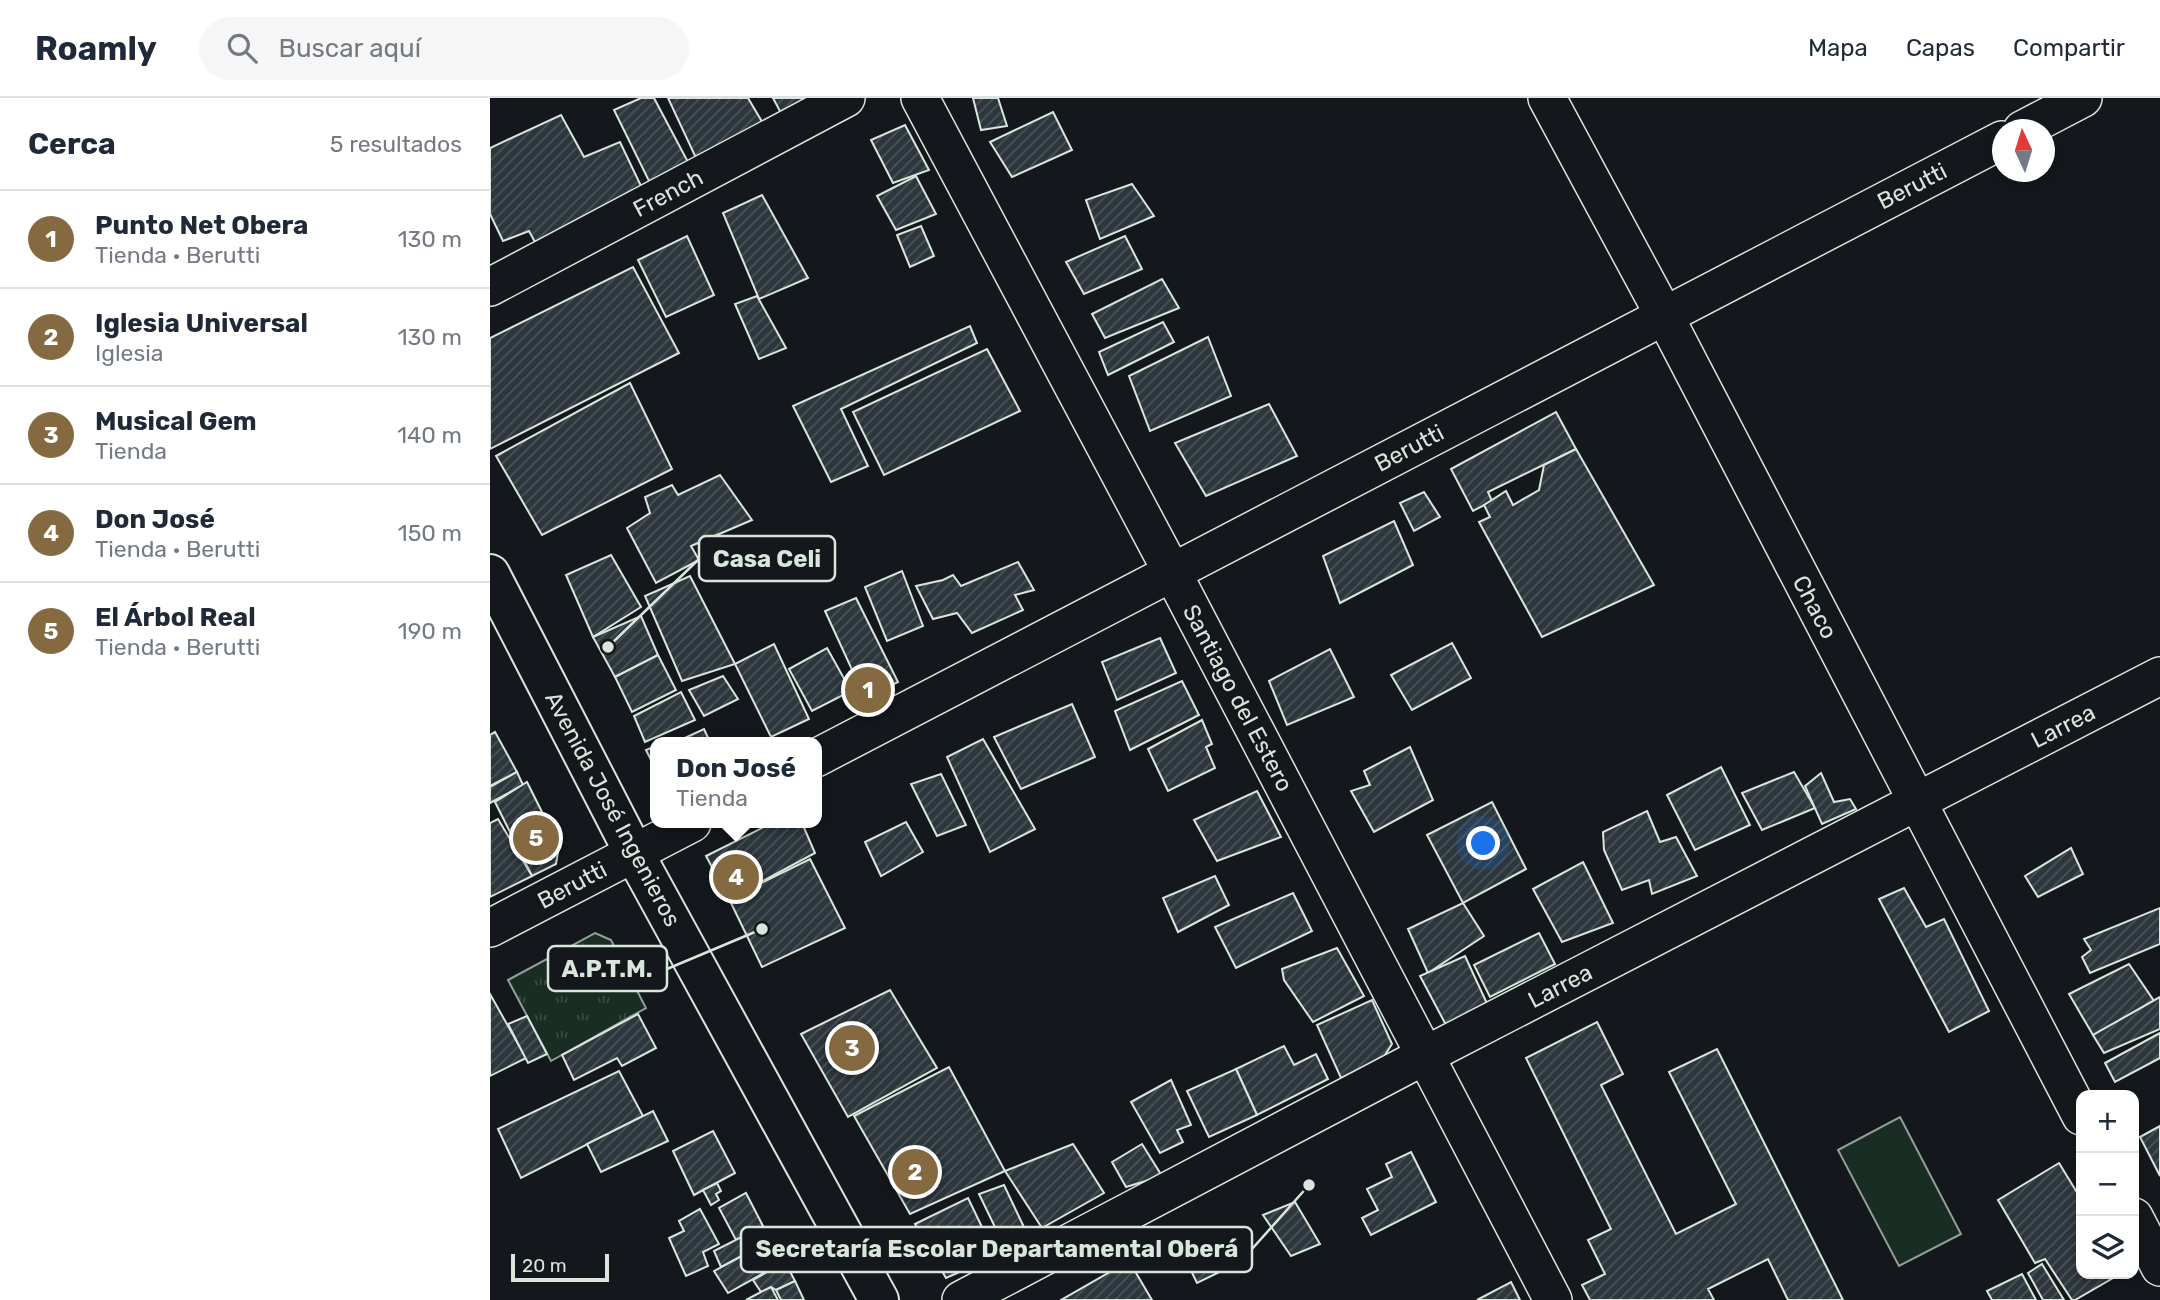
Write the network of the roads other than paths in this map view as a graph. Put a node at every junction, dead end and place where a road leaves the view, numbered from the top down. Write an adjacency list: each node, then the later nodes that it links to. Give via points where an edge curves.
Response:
1 (846, 98): 7 (street, French)
2 (919, 98): 9 (street, Santiago del Estero)
3 (1547, 98): 8 (street, Chaco)
4 (2082, 98): 5 (street)
5 (2043, 119)
6 (1992, 145): 8 (street, Berutti)
7 (490, 287)
8 (1664, 315): 9 (street, Berutti); 13 (street, Chaco)
9 (1172, 572): 12 (street, Berutti); 17 (street, Santiago del Estero)
10 (490, 574): 15 (main road, Avenida José Ingenieros)
11 (2160, 676): 13 (street, Larrea)
12 (822, 755)
13 (1917, 802): 17 (street, Larrea); 18 (street, Chaco)
14 (682, 828): 15 (street, Berutti)
15 (634, 853): 16 (street, Berutti); 21 (main road, Avenida José Ingenieros)
16 (490, 928)
17 (1426, 1055): 22 (street, Larrea); 23 (street, Santiago del Estero)
18 (2076, 1106)
19 (2139, 1227): 20 (street)
20 (2160, 1268)
21 (879, 1300)
22 (961, 1300)
23 (1553, 1300)

